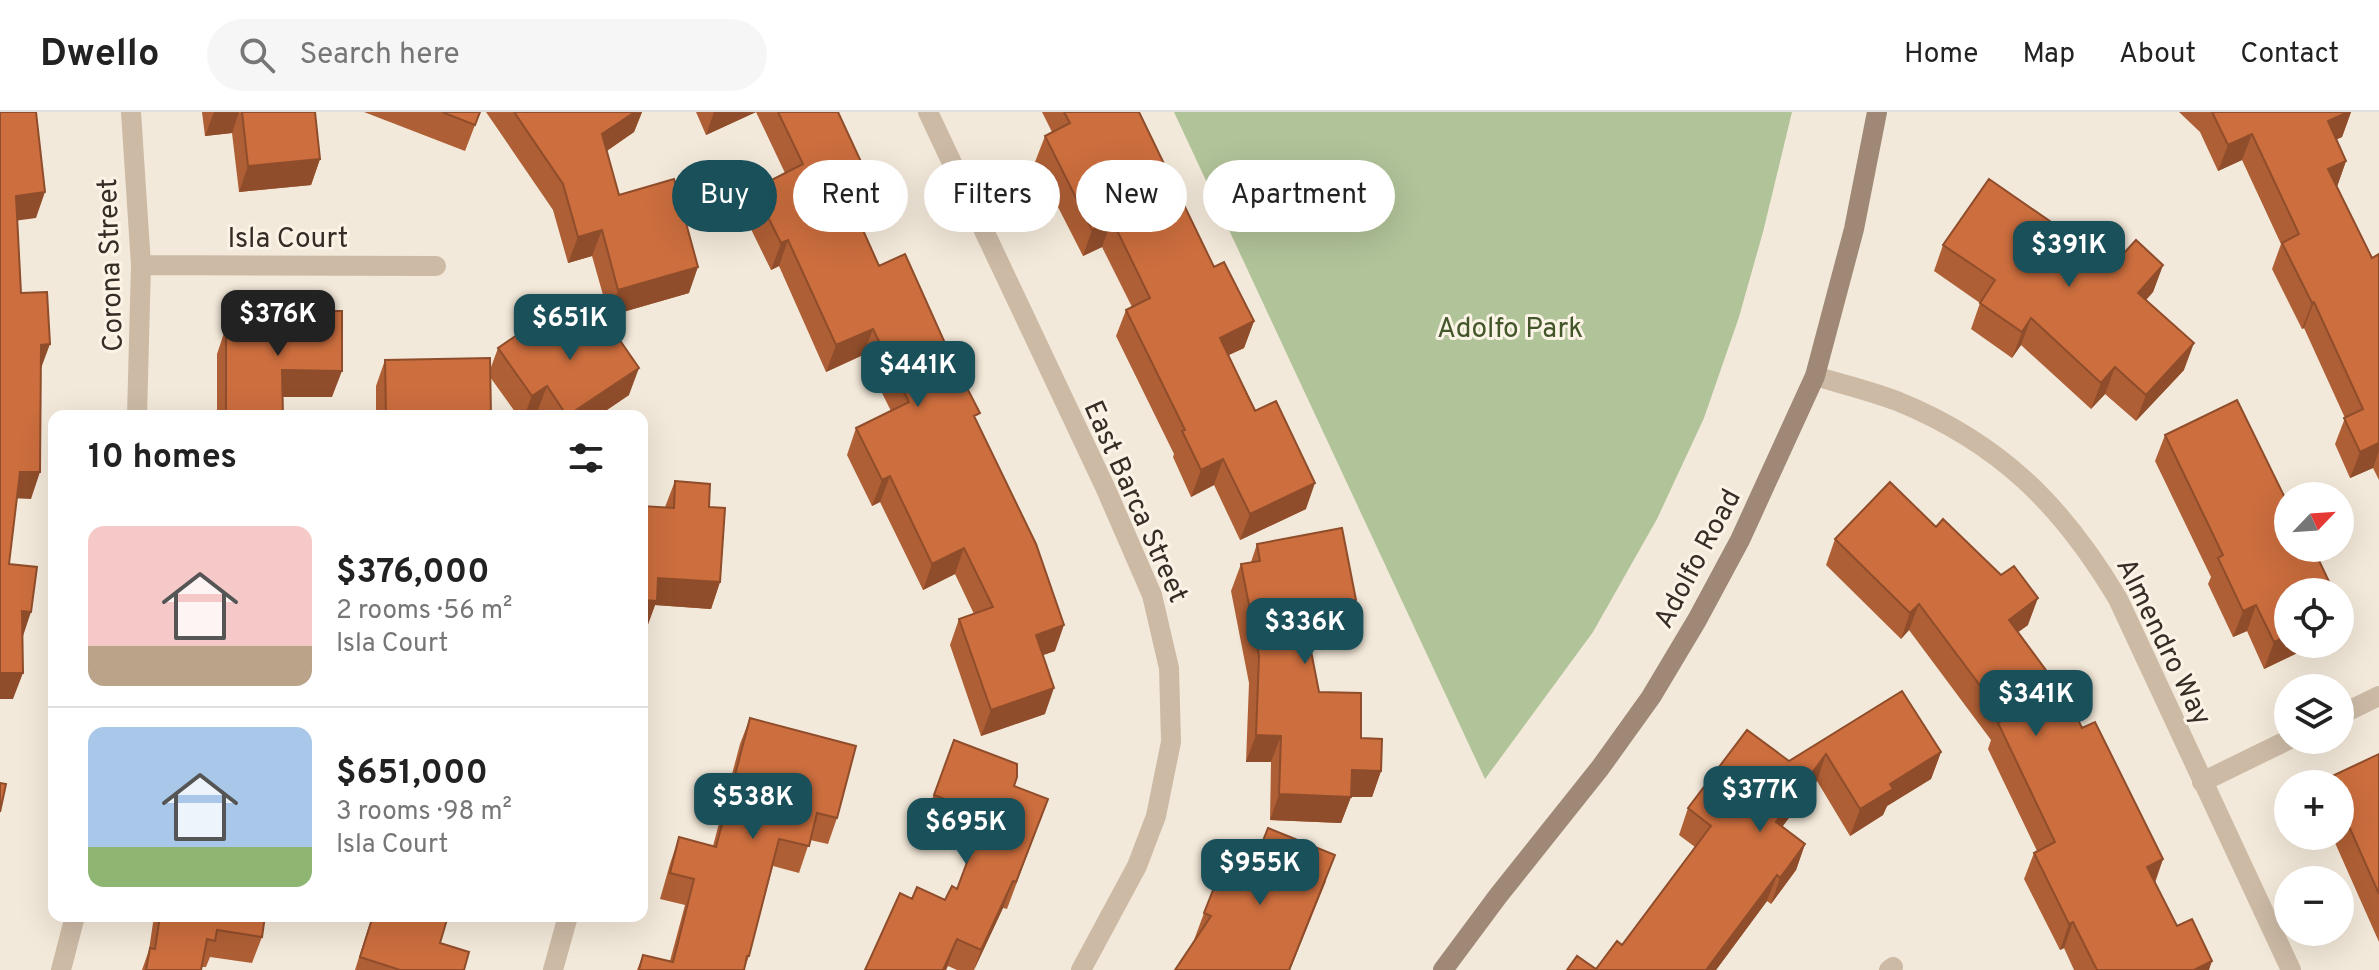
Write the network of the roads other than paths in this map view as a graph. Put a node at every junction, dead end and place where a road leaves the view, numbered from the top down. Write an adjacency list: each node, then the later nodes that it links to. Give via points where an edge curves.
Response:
1 (131, 112): 4 (street, Corona Street)
2 (928, 112): 16 (street, East Barca Street, via 1152,595 1169,668 1171,742 1156,816 1137,866)
3 (1877, 112): 6 (main road, Adolfo Road, via 1854,229)
4 (141, 265): 5 (street, Isla Court); 7 (street, Corona Street)
5 (436, 266)
6 (1815, 376): 11 (street, Almendro Way, via 1896,401 1949,426 1989,450 2045,499 2094,559 2118,599); 17 (main road, Adolfo Road, via 1740,540 1651,697)
7 (137, 410)
8 (2379, 696): 9 (street)
9 (2354, 708)
10 (2274, 747): 11 (street)
11 (2202, 782): 18 (street, Almendro Way)
12 (73, 922): 14 (street)
13 (566, 922): 15 (street)
14 (61, 970)
15 (553, 970)
16 (1081, 970)
17 (1443, 970)
18 (2291, 970)

